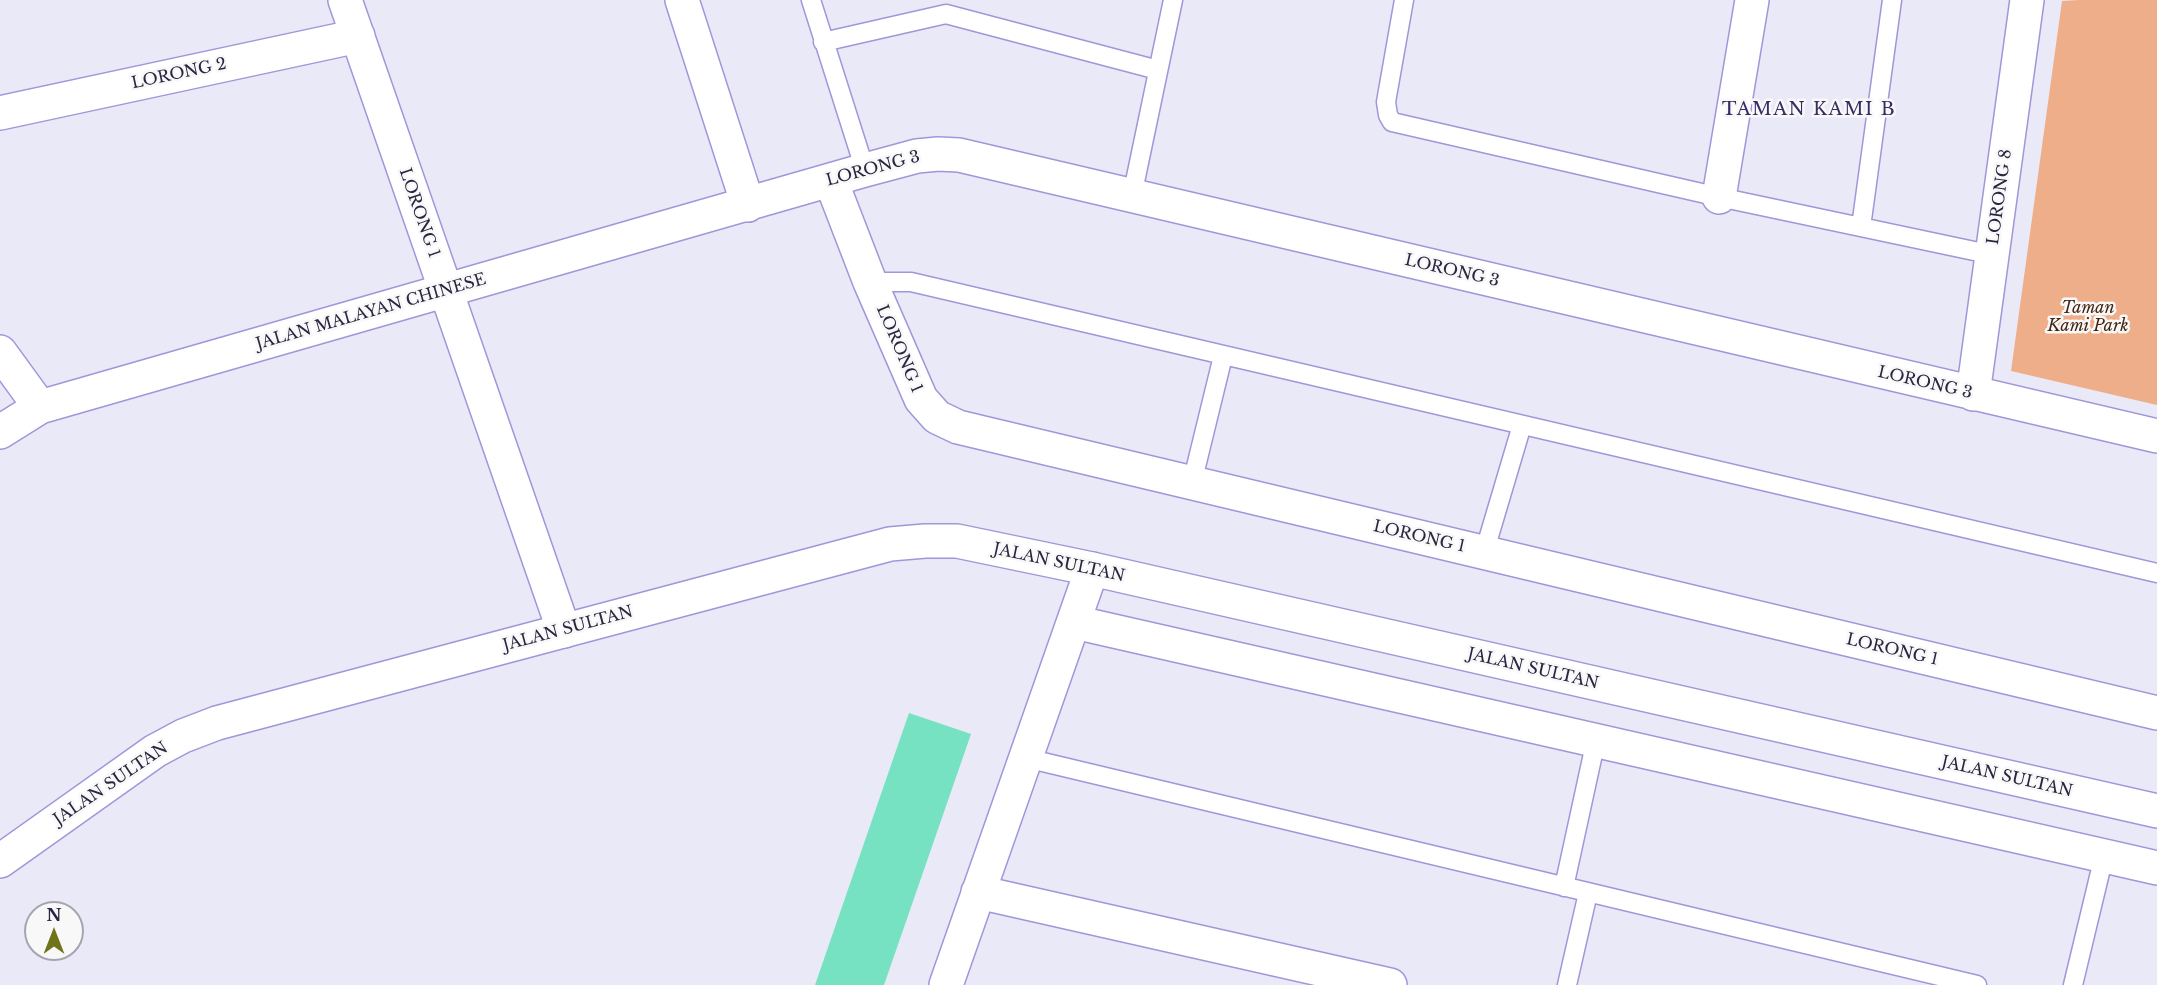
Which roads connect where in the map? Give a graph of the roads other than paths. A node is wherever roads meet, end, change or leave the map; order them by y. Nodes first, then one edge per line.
1 (345, 0) edge
2 (682, 0) edge
3 (811, 0) edge
4 (1173, 0) edge
5 (1404, 0) edge
6 (1752, 0) edge
7 (1892, 0) edge
8 (2027, 0) edge
9 (358, 36) junction
10 (824, 42) junction
11 (1158, 70) junction
12 (0, 113) edge
13 (865, 170) junction
14 (831, 181) junction
15 (1132, 196) junction
16 (1719, 197) junction
17 (748, 205) junction
18 (1861, 227) junction
19 (1993, 255) junction
20 (870, 282) junction
21 (446, 291) junction
22 (0, 352) edge
23 (1223, 356) junction
24 (1973, 394) junction
25 (40, 408) junction
26 (1522, 425) junction
27 (0, 432) edge
28 (2157, 436) edge
29 (1192, 483) junction
30 (1484, 552) junction
31 (1092, 569) junction
32 (2157, 573) edge
33 (1074, 622) junction
34 (564, 631) junction
35 (2157, 713) edge
36 (1596, 740) junction
37 (1026, 758) junction
38 (2157, 811) edge
39 (2104, 856) junction
40 (0, 861) edge
41 (2157, 868) edge
42 (1564, 887) junction
43 (978, 892) junction
44 (1588, 893) junction
45 (945, 985) edge
46 (1390, 985) edge
47 (1567, 985) edge
48 (1977, 985) edge
49 (2073, 985) edge

1 - 9 street, LORONG 1
2 - 17 street
3 - 10 lane
4 - 11 lane
5 - 16 lane
6 - 16 street
7 - 18 lane
8 - 19 street, LORONG 8
9 - 12 street, LORONG 2
9 - 21 street, LORONG 1
10 - 11 lane
10 - 13 lane
11 - 15 lane
13 - 14 street, LORONG 3
13 - 15 street, LORONG 3
14 - 17 street, LORONG 3
14 - 20 street, LORONG 1
15 - 24 street, LORONG 3
16 - 18 lane
17 - 21 street, JALAN MALAYAN CHINESE
18 - 19 lane
19 - 24 street, LORONG 8
20 - 23 lane
20 - 29 street, LORONG 1
21 - 25 street, JALAN MALAYAN CHINESE
21 - 34 street, LORONG 1
22 - 25 street
23 - 26 lane
23 - 29 lane
24 - 28 street, LORONG 3
25 - 27 street, JALAN MALAYAN CHINESE
26 - 30 lane
26 - 32 lane
29 - 30 street, LORONG 1
30 - 35 street, LORONG 1
31 - 33 street
31 - 34 street, JALAN SULTAN
31 - 38 street, JALAN SULTAN
33 - 36 street
33 - 37 street
34 - 40 street, JALAN SULTAN
36 - 39 street
36 - 42 lane
37 - 42 lane
37 - 43 street
39 - 41 street
39 - 49 lane
42 - 44 lane
43 - 45 street
43 - 46 street
44 - 47 lane
44 - 48 lane

